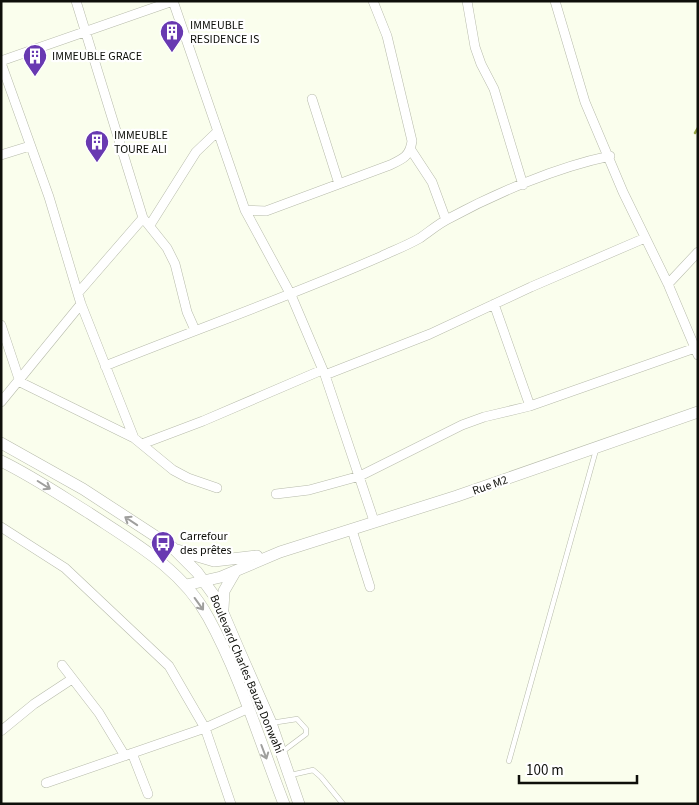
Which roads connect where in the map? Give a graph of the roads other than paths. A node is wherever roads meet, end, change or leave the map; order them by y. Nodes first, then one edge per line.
1 (76, 1) edge
2 (173, 1) edge
3 (373, 1) edge
4 (467, 1) edge
5 (555, 1) edge
6 (87, 32) junction
7 (1, 62) edge
8 (312, 99) dead end
9 (218, 131) junction
10 (30, 146) junction
11 (411, 150) junction
12 (1, 155) edge
13 (610, 156) junction
14 (339, 184) junction
15 (522, 185) junction
16 (245, 210) junction
17 (143, 218) junction
18 (446, 220) junction
19 (150, 225) junction
20 (645, 238) junction
21 (698, 252) edge
22 (668, 284) junction
23 (78, 294) junction
24 (291, 295) junction
25 (81, 304) junction
26 (494, 304) junction
27 (1, 325) edge
28 (195, 330) junction
29 (696, 352) edge
30 (104, 366) junction
31 (323, 372) junction
32 (20, 382) junction
33 (1, 402) edge
34 (530, 406) junction
35 (698, 412) edge
36 (134, 438) junction
37 (1, 443) edge
38 (142, 444) junction
39 (597, 448) junction
40 (1, 461) edge
41 (360, 476) junction
42 (217, 488) dead end
43 (276, 494) dead end
44 (374, 521) junction
45 (1, 527) edge
46 (352, 530) junction
47 (172, 548) junction
48 (280, 552) junction
49 (214, 561) junction
50 (235, 572) junction
51 (200, 576) junction
52 (186, 585) junction
53 (370, 587) dead end
54 (223, 614) junction
55 (62, 665) dead end
56 (72, 679) junction
57 (247, 709) junction
58 (271, 723) junction
59 (205, 728) junction
60 (1, 731) edge
61 (281, 752) junction
62 (128, 754) junction
63 (509, 761) dead end
64 (289, 776) junction
65 (46, 783) dead end
66 (148, 794) dead end
67 (231, 804) edge
68 (284, 804) edge
69 (299, 804) edge
70 (343, 804) edge

1 - 6 street
2 - 6 street
2 - 9 street
3 - 11 street
4 - 15 street
5 - 13 street
6 - 7 street
6 - 17 street
7 - 10 street
8 - 14 street
9 - 16 street
9 - 19 street
10 - 12 street
10 - 23 street
11 - 14 street
11 - 18 street
13 - 15 street
13 - 20 street
14 - 16 street
15 - 18 street
16 - 24 street
17 - 19 street
17 - 23 street
18 - 24 street
19 - 28 street
20 - 22 street
20 - 26 street
21 - 22 street
22 - 29 street
23 - 25 street
24 - 28 street
24 - 31 street
25 - 30 street
25 - 32 street
26 - 31 street
26 - 34 street
27 - 32 street
28 - 30 street
29 - 34 street
30 - 36 street
31 - 38 street
31 - 41 street
32 - 33 street
32 - 36 street
34 - 41 street
35 - 39 main road, Rue M2
36 - 38 street
47 -> 37 main road, Boulevard Charles Bauza Donwahi
38 - 42 street
39 - 44 main road, Rue M2
39 - 63 lane
40 -> 52 main road, Boulevard Charles Bauza Donwahi
41 - 43 street
41 - 44 street
44 - 46 main road, Rue M2
45 - 59 street
46 - 48 main road, Rue M2
46 - 53 street
47 - 49 main road
47 - 51 main road, Boulevard Charles Bauza Donwahi
48 - 49 main road, Rue M2
48 - 50 main road, Rue M2
49 - 51 main road, Rue M2
50 - 51 main road, Rue M2
50 - 54 main road
51 - 52 main road, Rue M2
51 - 54 main road, Boulevard Charles Bauza Donwahi
52 -> 57 main road, Boulevard Charles Bauza Donwahi
54 - 58 main road, Boulevard Charles Bauza Donwahi
55 - 56 street
56 - 60 street
56 - 62 street
57 - 59 street
57 -> 68 main road, Boulevard Charles Bauza Donwahi
58 - 61 main road, Boulevard Charles Bauza Donwahi
58 - 61 lane
59 - 62 street
59 - 67 street
61 - 64 main road, Boulevard Charles Bauza Donwahi
62 - 65 street
62 - 66 street
64 - 69 main road, Boulevard Charles Bauza Donwahi
64 - 70 lane

